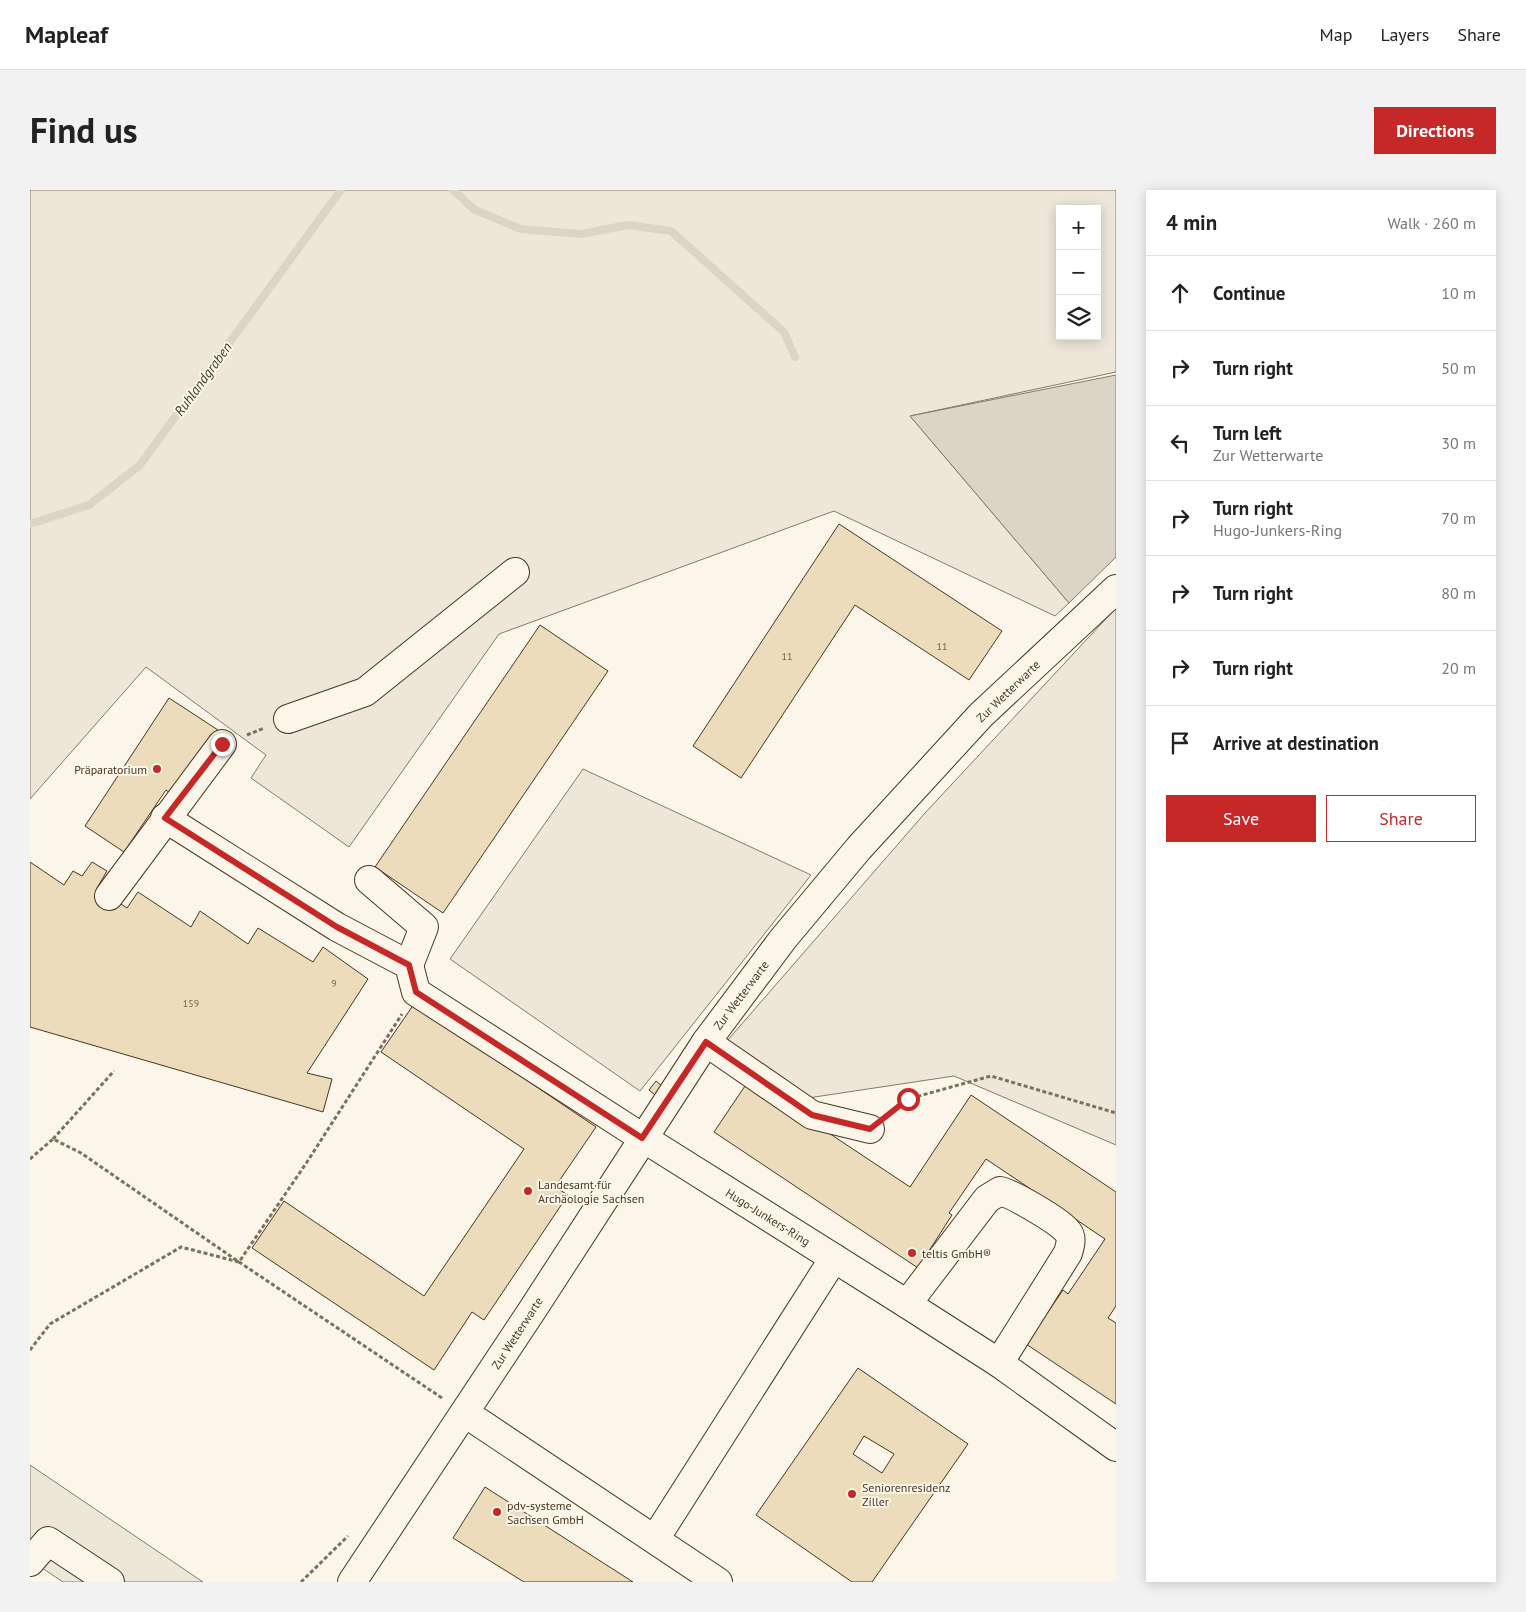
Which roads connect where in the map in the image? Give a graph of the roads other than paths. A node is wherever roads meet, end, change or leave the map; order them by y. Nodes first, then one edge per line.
1 (515, 572) dead end
2 (1116, 589) edge
3 (288, 719) road end
4 (222, 744) road end
5 (165, 818) junction
6 (369, 880) dead end
7 (109, 896) dead end
8 (409, 965) junction
9 (706, 1042) junction
10 (870, 1129) road end
11 (642, 1138) junction
12 (834, 1258) junction
13 (907, 1304) junction
14 (998, 1363) junction
15 (465, 1413) junction
16 (1116, 1447) edge
17 (39, 1534) edge
18 (655, 1539) junction
19 (30, 1562) edge
20 (704, 1578) edge
21 (110, 1582) edge
22 (352, 1582) edge

1 - 3 street
2 - 9 street, Zur Wetterwarte
4 - 5 street
5 - 7 street
5 - 8 street
6 - 8 street
8 - 11 street, Hugo-Junkers-Ring
9 - 10 street
9 - 11 street, Zur Wetterwarte
11 - 12 street, Hugo-Junkers-Ring
11 - 15 street, Zur Wetterwarte
12 - 13 street, Hugo-Junkers-Ring
12 - 18 street
13 - 14 street, Hugo-Junkers-Ring
13 - 14 street
14 - 16 street, Hugo-Junkers-Ring
15 - 18 street
15 - 22 street, Zur Wetterwarte
17 - 19 street
17 - 21 street
18 - 20 street

